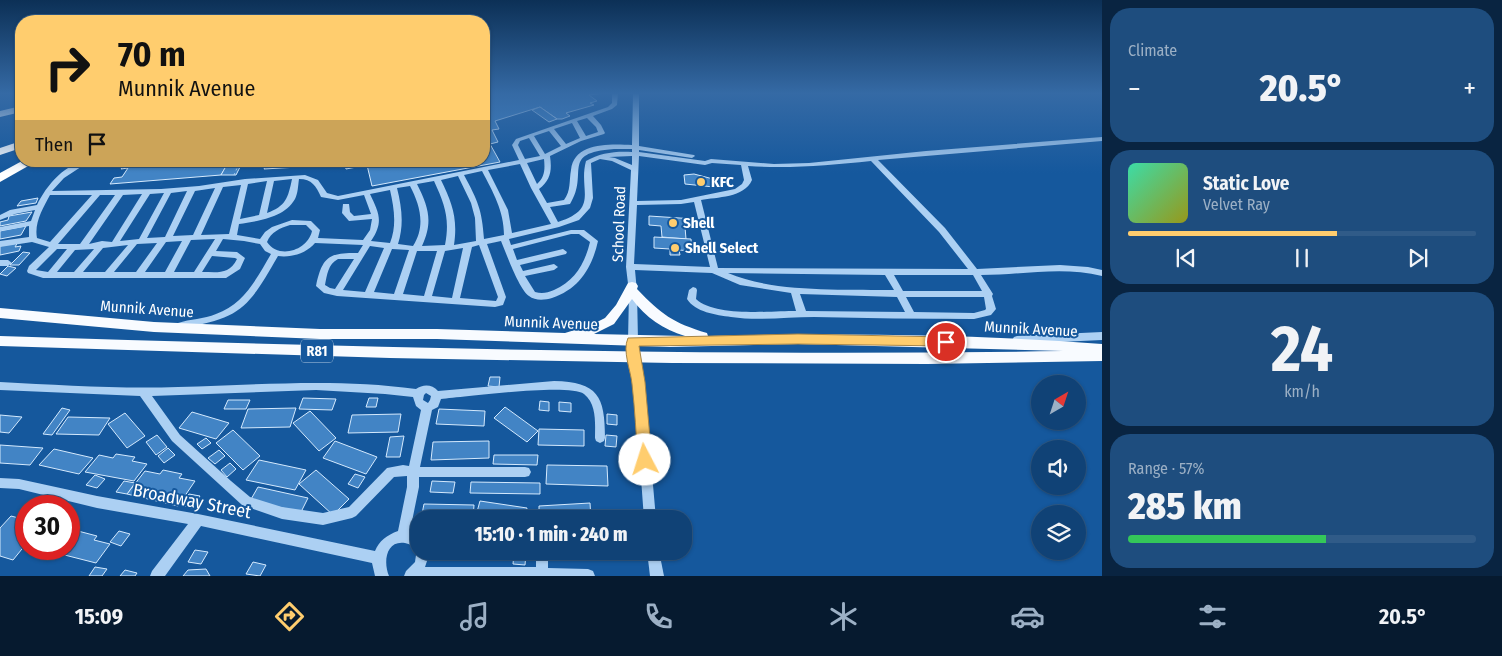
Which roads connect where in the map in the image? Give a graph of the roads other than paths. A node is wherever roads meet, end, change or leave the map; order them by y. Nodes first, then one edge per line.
1 (577, 120) edge
2 (593, 120) edge
3 (635, 120) edge
4 (574, 121) junction
5 (550, 128) junction
6 (530, 135) junction
7 (584, 139) junction
8 (1102, 139) edge
9 (15, 146) edge
10 (565, 147) junction
11 (634, 150) junction
12 (0, 152) edge
13 (545, 156) junction
14 (592, 158) junction
15 (872, 158) junction
16 (524, 161) junction
17 (744, 164) junction
18 (20, 167) edge
19 (77, 167) edge
20 (484, 170) junction
21 (635, 170) junction
22 (460, 174) junction
23 (296, 177) junction
24 (0, 178) edge
25 (271, 178) junction
26 (437, 179) junction
27 (246, 181) junction
28 (413, 184) junction
29 (220, 185) junction
30 (393, 187) junction
31 (535, 188) junction
32 (192, 189) junction
33 (169, 190) junction
34 (98, 192) junction
35 (121, 192) junction
36 (147, 192) junction
37 (366, 192) junction
38 (46, 193) junction
39 (697, 200) junction
40 (633, 203) junction
41 (40, 206) junction
42 (346, 206) dead end
43 (546, 206) junction
44 (376, 216) junction
45 (262, 217) junction
46 (0, 218) edge
47 (235, 222) junction
48 (34, 224) junction
49 (556, 225) junction
50 (0, 228) edge
51 (221, 236) junction
52 (233, 237) junction
53 (192, 238) junction
54 (506, 238) junction
55 (33, 239) junction
56 (165, 239) junction
57 (314, 240) junction
58 (138, 241) junction
59 (264, 242) junction
60 (116, 243) junction
61 (366, 243) junction
62 (481, 243) junction
63 (0, 244) edge
64 (102, 244) junction
65 (468, 244) junction
66 (53, 246) junction
67 (74, 246) junction
68 (84, 246) junction
69 (391, 247) junction
70 (416, 248) junction
71 (446, 248) junction
72 (508, 248) junction
73 (563, 252) dead end
74 (211, 253) junction
75 (276, 253) junction
76 (360, 256) junction
77 (516, 262) junction
78 (554, 267) dead end
79 (630, 267) junction
80 (715, 271) junction
81 (888, 272) junction
82 (974, 272) junction
83 (1102, 273) edge
84 (521, 274) junction
85 (50, 275) junction
86 (76, 275) junction
87 (107, 275) junction
88 (138, 275) junction
89 (168, 275) junction
90 (196, 275) junction
91 (633, 289) junction
92 (692, 290) dead end
93 (795, 292) junction
94 (337, 293) junction
95 (901, 294) junction
96 (989, 294) junction
97 (368, 296) junction
98 (397, 298) junction
99 (427, 300) junction
100 (455, 302) junction
101 (0, 312) edge
102 (802, 314) junction
103 (912, 316) junction
104 (163, 327) junction
105 (1102, 336) edge
106 (551, 339) junction
107 (715, 340) junction
108 (0, 341) edge
109 (633, 341) junction
110 (977, 342) junction
111 (1102, 349) edge
112 (633, 356) junction
113 (1102, 356) edge
114 (0, 386) edge
115 (143, 392) junction
116 (419, 394) junction
117 (437, 395) junction
118 (427, 407) junction
119 (600, 438) dead end
120 (413, 472) junction
121 (525, 472) dead end
122 (0, 483) edge
123 (649, 510) edge
124 (198, 520) junction
125 (403, 536) junction
126 (410, 537) edge
127 (378, 558) junction
128 (422, 560) edge
129 (542, 560) edge
130 (654, 560) edge
131 (542, 574) junction
132 (413, 575) edge
133 (157, 576) edge
134 (382, 576) edge
135 (588, 576) edge
136 (657, 576) edge

1 - 4 street
2 - 7 street
3 - 11 street, School Road
4 - 5 street
4 - 7 street
5 - 6 street
5 - 10 street
6 - 13 street
6 - 16 street
7 - 10 street
8 - 15 street
9 - 12 highway
10 - 13 street
11 - 14 street
11 - 17 street
11 - 21 street, School Road
11 - 43 street
13 - 16 street
13 - 31 street
14 - 21 street
14 - 49 street
15 - 17 street
15 - 82 street
16 - 20 street
16 - 31 street
17 - 39 street
18 - 24 highway
19 - 38 street
20 - 22 street
20 - 54 street
21 - 40 street, School Road
22 - 26 street
22 - 62 street
23 - 25 street
23 - 37 street
23 - 45 street
25 - 27 street
25 - 45 street
26 - 28 street
26 - 71 street
27 - 29 street
27 - 47 street
28 - 30 street
28 - 70 street
29 - 32 street
29 - 53 street
30 - 37 street
30 - 69 street
31 - 43 street
32 - 33 street
32 - 56 street
33 - 36 street
33 - 58 street
34 - 35 street
34 - 38 street
34 - 66 street
35 - 36 street
35 - 68 street
36 - 60 street
37 - 44 street
38 - 41 street
39 - 40 street
39 - 80 street
40 - 79 street, School Road
41 - 46 street
41 - 48 street
42 - 44 street
43 - 49 street
44 - 61 street
45 - 47 street
47 - 52 street
48 - 50 street
48 - 55 street
49 - 54 street
51 - 52 street
51 - 53 street
51 - 74 street
52 - 59 street
53 - 56 street
53 - 89 street
54 - 62 street
54 - 72 street
55 - 63 street
55 - 66 street
56 - 58 street
56 - 88 street
57 - 59 street
57 - 61 street
57 - 75 street
58 - 60 street
58 - 87 street
59 - 75 street
60 - 64 street
61 - 69 street
61 - 76 street
62 - 65 street
62 - 100 street
64 - 68 street
64 - 86 street
65 - 71 street
65 - 100 street
66 - 67 street
66 - 85 street
67 - 68 street
67 - 85 street
69 - 70 street
69 - 97 street
70 - 71 street
70 - 98 street
71 - 99 street
72 - 77 street
72 - 84 street
73 - 77 street
74 - 90 street
74 - 90 street
75 - 104 street
76 - 94 street
76 - 94 street
77 - 84 street
78 - 84 street
79 - 80 street
79 - 91 street, School Road
80 - 81 street
80 - 93 street
81 - 82 street
81 - 95 street
82 - 83 street
82 - 96 street
85 - 86 street
86 - 87 street
87 - 88 street
88 - 89 street
89 - 90 street
91 - 106 main road
91 - 107 main road
91 - 109 street, School Road
92 - 102 street
93 - 95 street
93 - 102 street
94 - 97 street
95 - 96 street
95 - 103 street
96 - 103 street
97 - 98 street
98 - 99 street
99 - 100 street
101 - 104 main road, Munnik Avenue / R81
102 - 103 street
104 - 106 main road, Munnik Avenue / R81
105 - 110 street
106 - 109 main road, Munnik Avenue / R81
107 - 109 main road, Munnik Avenue / R81
107 - 110 main road, Munnik Avenue / R81
108 - 112 main road, Munnik Avenue / R81
109 - 112 street, School Road
110 - 111 main road, Munnik Avenue / R81
112 - 113 main road, Munnik Avenue / R81
112 - 123 street
114 - 115 street
115 - 116 street
115 - 120 street
116 - 117 street
116 - 118 street
117 - 118 street
117 - 119 street
118 - 120 street
120 - 121 street
120 - 125 street
122 - 124 street, Broadway Street
124 - 127 street, Broadway Street
124 - 133 street
125 - 126 street
125 - 127 street
127 - 134 street
128 - 132 street
129 - 131 street
130 - 136 street
131 - 132 street
131 - 135 street

